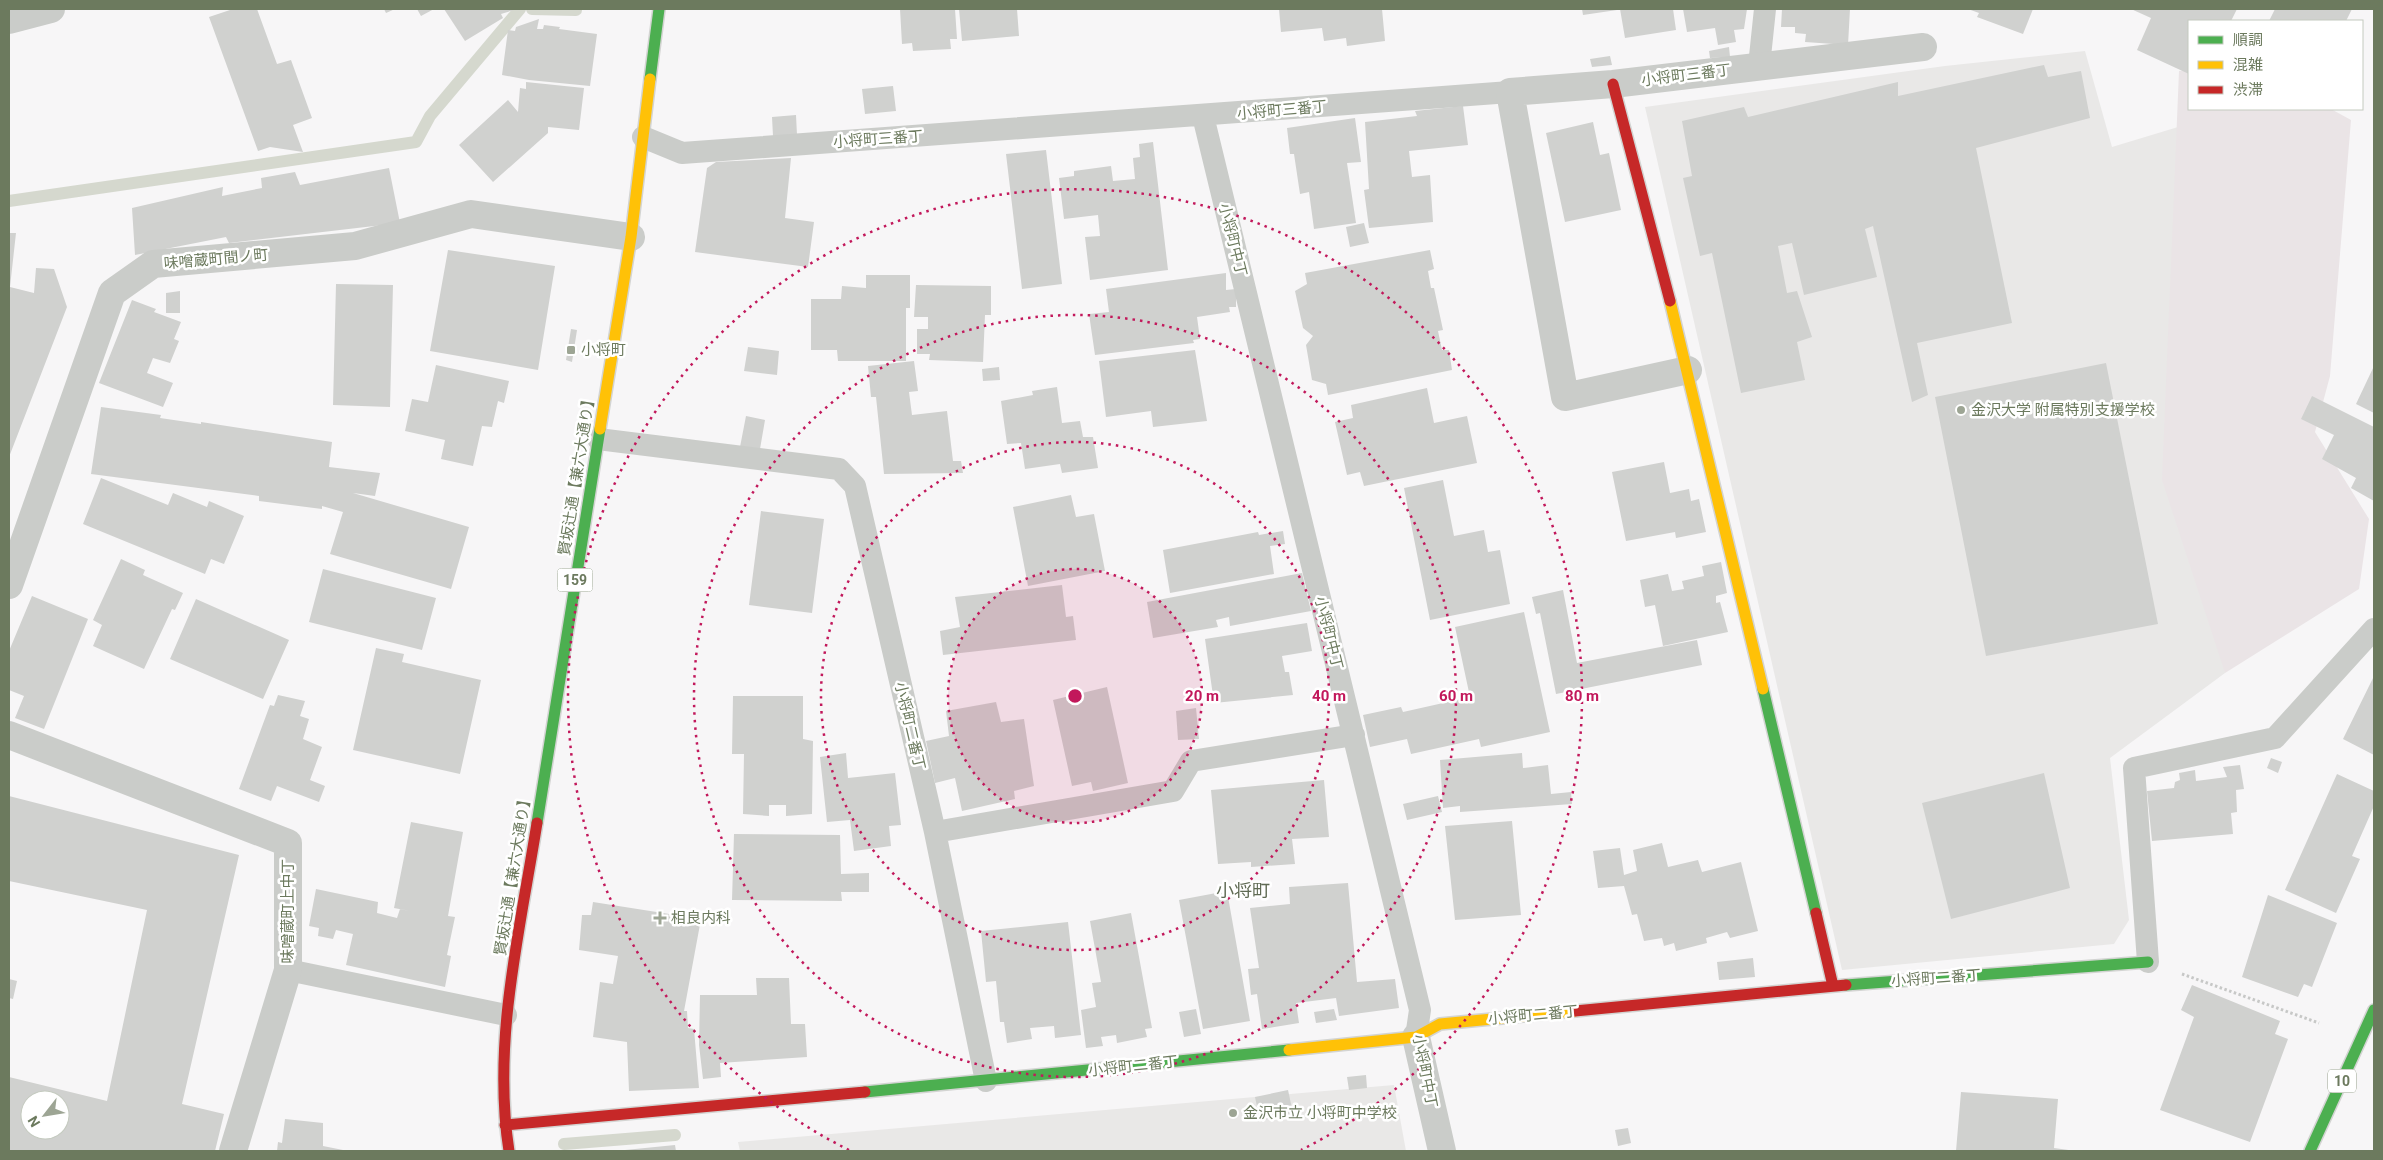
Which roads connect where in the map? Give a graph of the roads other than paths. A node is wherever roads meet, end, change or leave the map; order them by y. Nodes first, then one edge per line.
1 (51, 9) edge
2 (660, 9) edge
3 (1765, 9) edge
4 (9, 20) edge
5 (1923, 47) dead end
6 (1759, 66) junction
7 (1613, 84) junction
8 (1510, 92) junction
9 (1203, 116) junction
10 (643, 137) junction
11 (631, 237) junction
12 (1688, 370) junction
13 (598, 439) junction
14 (9, 585) edge
15 (2374, 629) edge
16 (1354, 735) junction
17 (9, 736) edge
18 (935, 832) junction
19 (2148, 962) joint
20 (288, 970) junction
21 (1834, 986) junction
22 (2374, 1010) edge
23 (506, 1015) junction
24 (1416, 1037) junction
25 (986, 1081) junction
26 (506, 1125) junction
27 (234, 1151) edge
28 (508, 1151) edge
29 (1442, 1151) edge
30 (2310, 1151) edge

1 - 4 street
2 - 10 main road, 賢坂辻通【兼六大通り】 / 159
3 - 6 lane
5 - 6 street, 小将町三番丁
6 - 7 street, 小将町三番丁
7 - 8 street, 小将町三番丁
7 - 12 main road
8 - 9 lane, 小将町三番丁
8 - 12 street
9 - 10 lane, 小将町三番丁
9 - 16 lane, 小将町中丁
10 - 11 main road, 賢坂辻通【兼六大通り】 / 159
11 - 13 main road, 賢坂辻通【兼六大通り】 / 159
11 - 14 street, 味噌蔵町間ノ町
12 - 21 main road
13 - 18 lane, 小将町二番丁
13 - 23 main road, 賢坂辻通【兼六大通り】 / 159
15 - 19 lane
16 - 18 lane
16 - 24 lane, 小将町中丁
17 - 20 street, 味噌蔵町上中丁
18 - 25 lane, 小将町二番丁
19 - 21 main road, 小将町二番丁
20 - 23 lane
20 - 27 street, 味噌蔵町上中丁
21 - 24 main road, 小将町二番丁
22 - 30 main road, 10
23 - 26 main road, 賢坂辻通【兼六大通り】 / 159
24 - 25 main road, 小将町二番丁
24 - 29 street, 小将町中丁
25 - 26 main road
26 - 28 main road, 賢坂辻通【兼六大通り】 / 159

